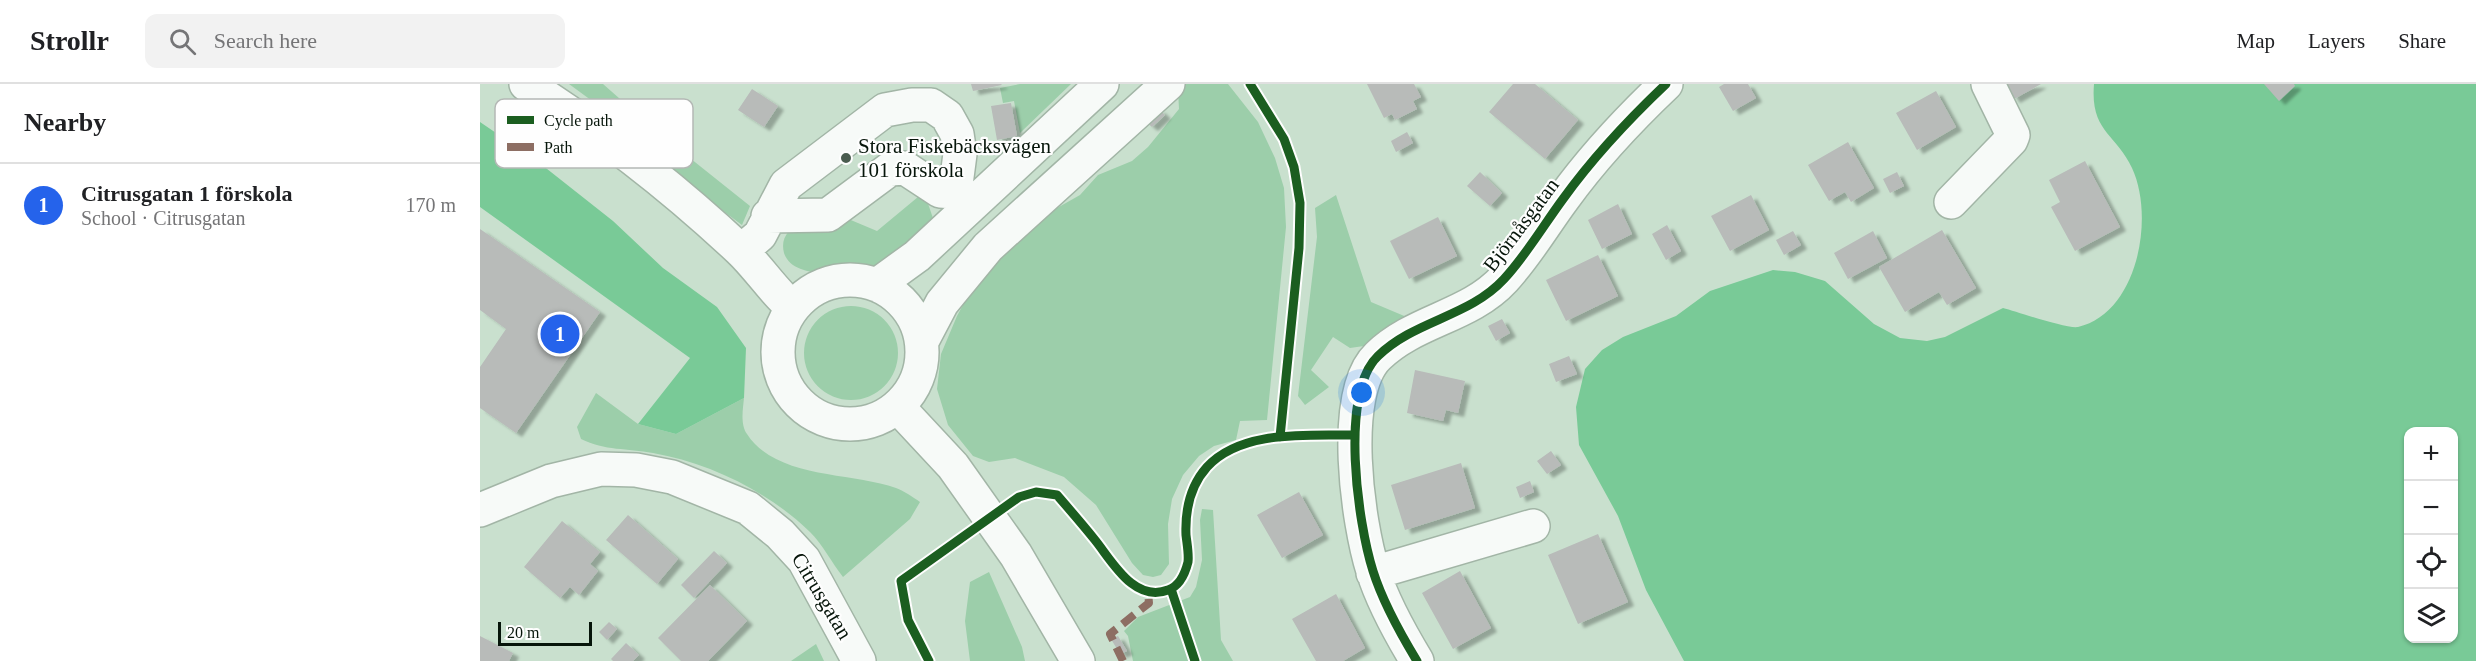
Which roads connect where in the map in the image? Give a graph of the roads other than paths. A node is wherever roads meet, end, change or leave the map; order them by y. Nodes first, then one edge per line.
1 (526, 84) edge
2 (1102, 84) edge
3 (1168, 84) edge
4 (1666, 84) edge
5 (1988, 84) edge
6 (548, 99) edge
7 (641, 168) edge
8 (962, 200) junction
9 (1952, 202) dead end
10 (768, 216) junction
11 (741, 251) junction
12 (878, 285) junction
13 (793, 308) junction
14 (922, 341) junction
15 (898, 407) junction
16 (480, 510) edge
17 (1533, 526) dead end
18 (1373, 573) junction
19 (860, 661) edge
20 (1078, 661) edge
21 (1417, 661) edge

1 - 6 street
2 - 8 street
3 - 14 street
4 - 18 street, Björnåsgatan
5 - 9 street
7 - 11 street
8 - 10 street
8 - 10 street
8 - 12 street
10 - 11 street
11 - 13 street
12 - 13 street
12 - 14 street
13 - 15 street
14 - 15 street
15 - 20 street
16 - 19 street, Citrusgatan
17 - 18 street
18 - 21 street, Björnåsgatan

